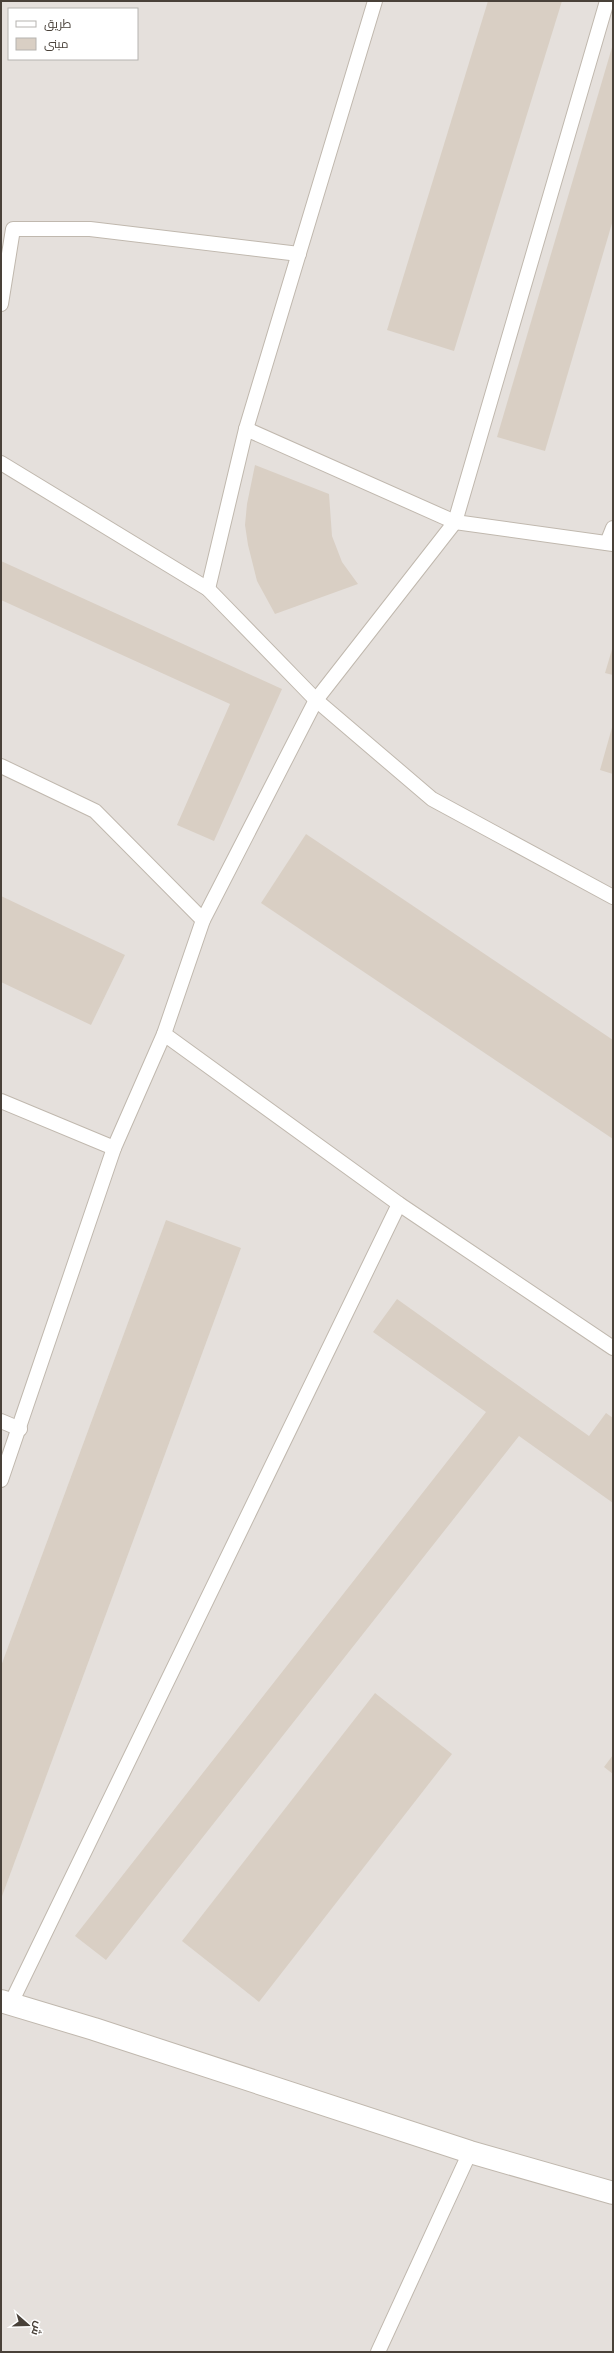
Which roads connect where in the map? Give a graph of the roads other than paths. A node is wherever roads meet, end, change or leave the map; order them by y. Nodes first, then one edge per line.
1 (375, 1) edge
2 (607, 1) edge
3 (299, 254) junction
4 (1, 304) edge
5 (246, 429) junction
6 (1, 463) edge
7 (455, 522) junction
8 (613, 528) edge
9 (610, 543) edge
10 (208, 589) junction
11 (316, 700) junction
12 (1, 766) edge
13 (613, 897) edge
14 (203, 920) junction
15 (164, 1034) junction
16 (1, 1101) edge
17 (114, 1148) junction
18 (399, 1204) junction
19 (613, 1348) edge
20 (1, 1421) edge
21 (20, 1429) junction
22 (1, 1480) edge
23 (6, 2002) edge
24 (470, 2152) junction
25 (613, 2193) edge
26 (378, 2352) edge

1 - 3 lane
2 - 7 lane
3 - 4 lane
3 - 5 lane
5 - 7 lane
5 - 10 lane
6 - 10 lane
7 - 9 lane
7 - 11 lane
8 - 9 lane
10 - 11 lane
11 - 13 lane
11 - 14 lane
12 - 14 lane
14 - 15 lane
15 - 17 lane
15 - 18 lane
16 - 17 lane
17 - 21 lane
18 - 19 lane
18 - 23 lane
20 - 21 lane
21 - 22 lane
23 - 24 street
24 - 25 street
24 - 26 lane

